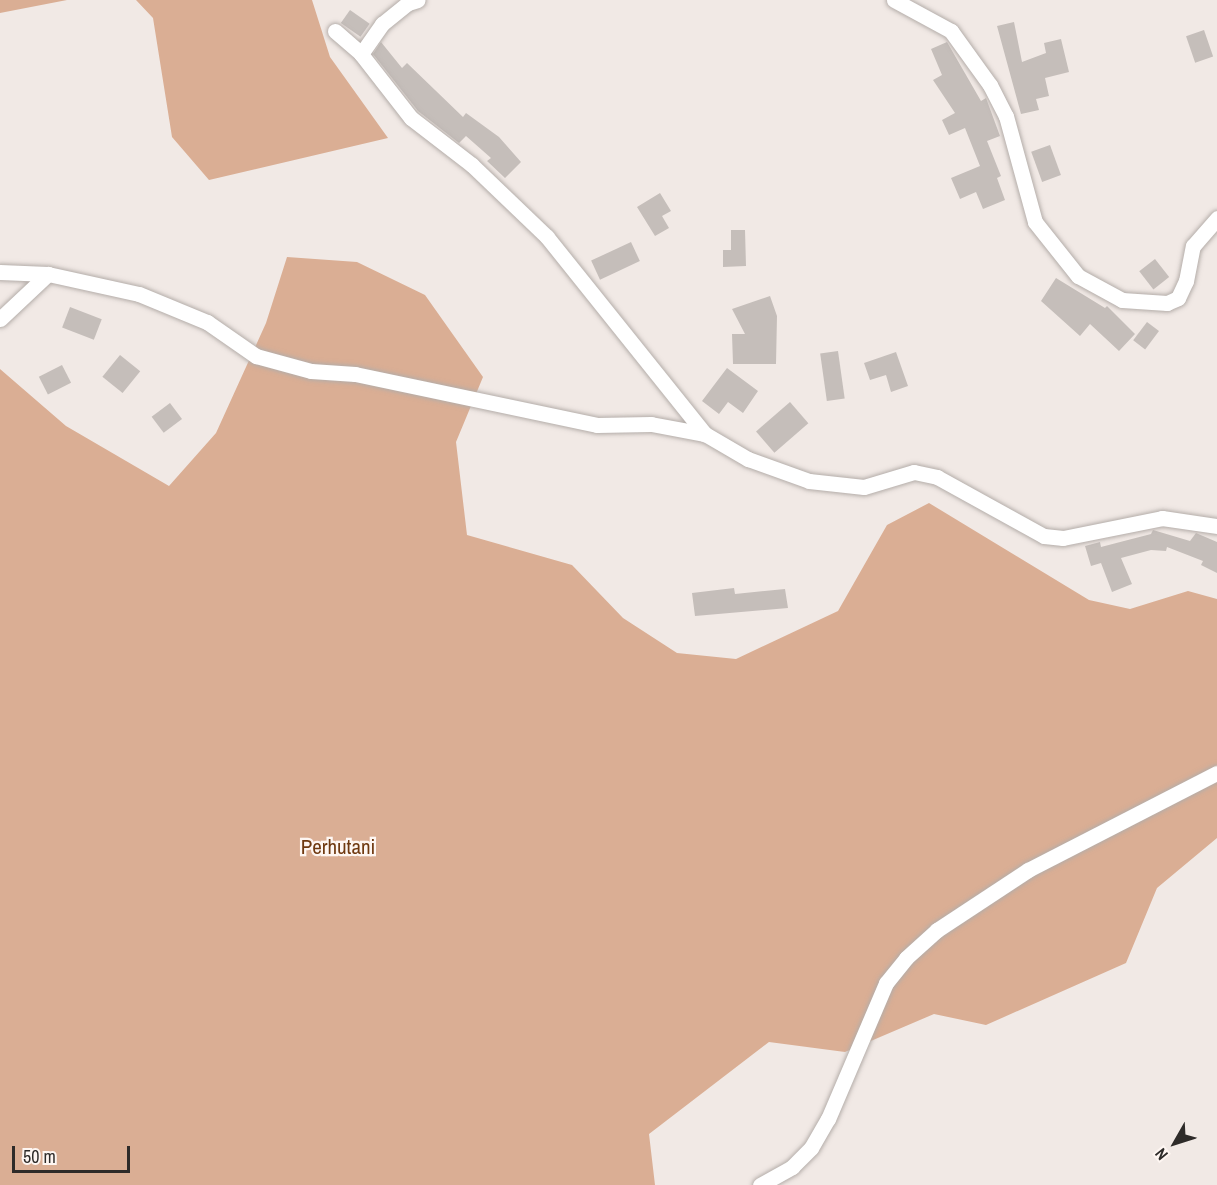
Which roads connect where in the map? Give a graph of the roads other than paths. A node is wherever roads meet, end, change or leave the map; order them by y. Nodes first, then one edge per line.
1 (418, 0) edge
2 (894, 0) edge
3 (334, 31) dead end
4 (361, 54) junction
5 (1217, 218) edge
6 (0, 273) edge
7 (48, 274) junction
8 (0, 319) edge
9 (705, 434) junction
10 (1217, 526) edge
11 (1217, 773) edge
12 (760, 1185) edge

1 - 4 street
2 - 5 street
3 - 4 street
4 - 9 street
6 - 7 street
7 - 8 street
7 - 9 street
9 - 10 street
11 - 12 street

